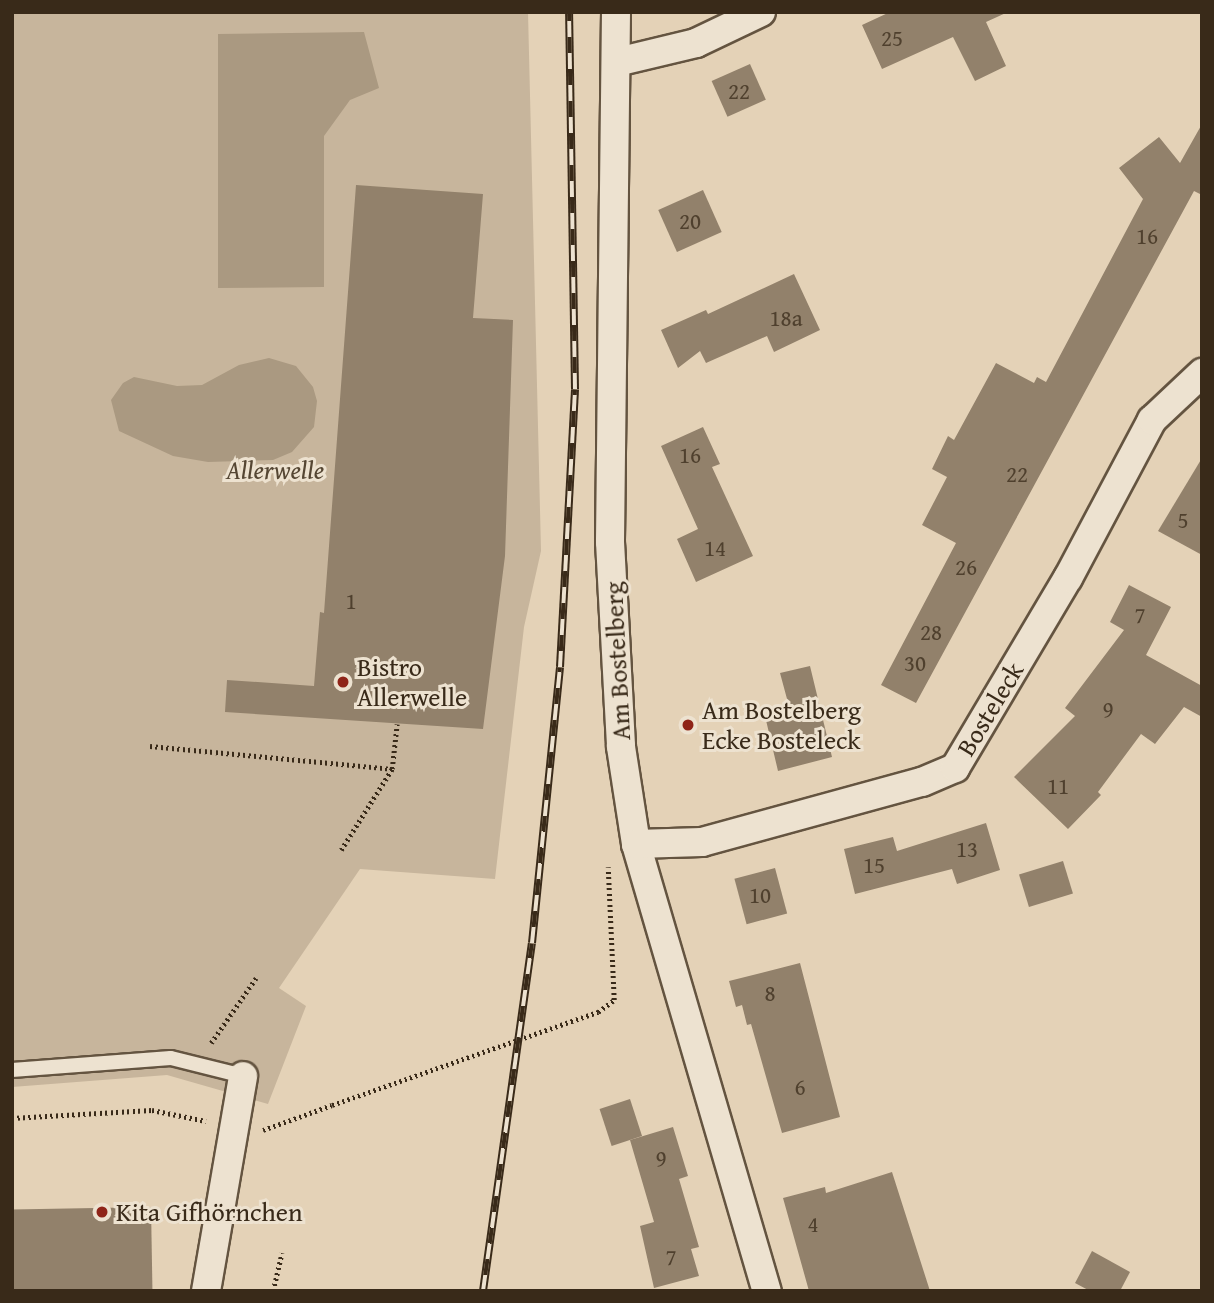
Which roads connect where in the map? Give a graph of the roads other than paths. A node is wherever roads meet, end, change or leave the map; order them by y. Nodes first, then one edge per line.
1 (616, 12) edge
2 (761, 12) edge
3 (617, 62) junction
4 (1202, 373) edge
5 (636, 844) junction
6 (12, 1070) edge
7 (243, 1076) joint
8 (206, 1291) edge
9 (767, 1291) edge

1 - 3 street, Am Bostelberg
2 - 3 street
3 - 5 street, Am Bostelberg
4 - 5 street, Bosteleck
5 - 9 street, Am Bostelberg
6 - 7 lane
7 - 8 street

